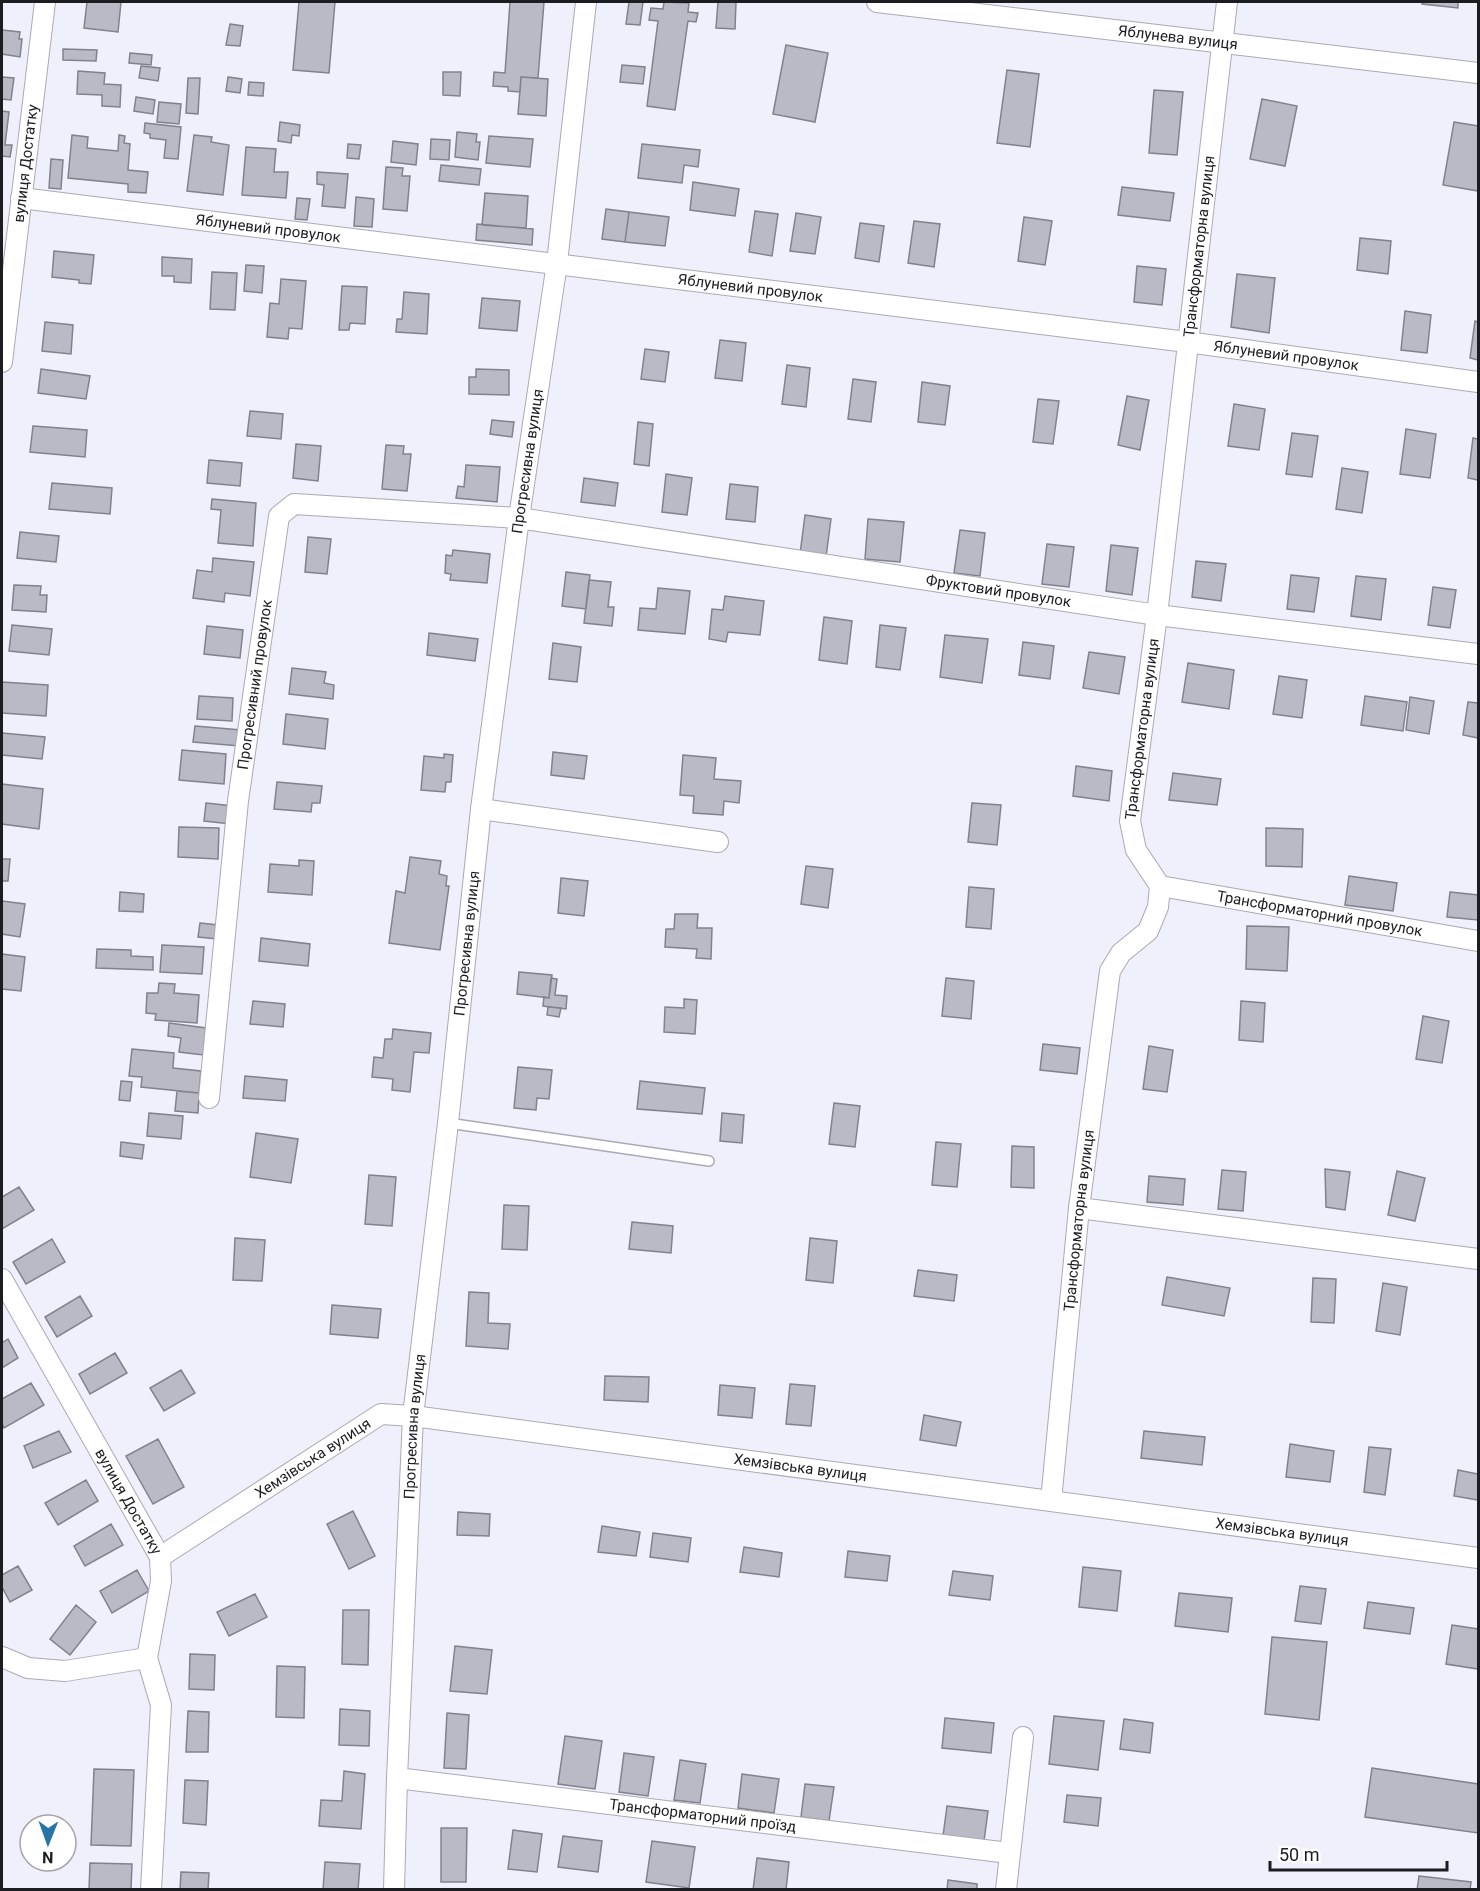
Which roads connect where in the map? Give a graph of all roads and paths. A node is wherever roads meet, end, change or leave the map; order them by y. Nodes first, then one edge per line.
1 (45, 2) edge
2 (586, 2) edge
3 (877, 2) edge
4 (1227, 2) edge
5 (1222, 42) junction
6 (1479, 73) edge
7 (21, 198) junction
8 (557, 263) junction
9 (1187, 342) junction
10 (2, 363) edge
11 (1479, 382) edge
12 (519, 518) junction
13 (1157, 615) junction
14 (1479, 654) edge
15 (481, 809) junction
16 (718, 842) dead end
17 (1160, 886) junction
18 (1479, 941) edge
19 (209, 1098) dead end
20 (447, 1123) junction
21 (709, 1161) dead end
22 (1079, 1208) junction
23 (1479, 1259) edge
24 (2, 1279) edge
25 (413, 1416) junction
26 (1051, 1501) junction
27 (160, 1557) junction
28 (1479, 1558) edge
29 (2, 1657) edge
30 (147, 1658) junction
31 (1023, 1737) dead end
32 (397, 1778) junction
33 (1009, 1853) junction
34 (151, 1890) edge
35 (394, 1890) edge
36 (1006, 1890) edge

1 - 7 street, вулиця Достатку
2 - 8 street, Прогресивна вулиця
3 - 5 street, Яблунева вулиця
4 - 5 street, Трансформаторна вулиця
5 - 6 street, Яблунева вулиця
5 - 9 street, Трансформаторна вулиця
7 - 8 street, Яблуневий провулок
7 - 10 street, вулиця Достатку
8 - 9 street, Яблуневий провулок
8 - 12 street, Прогресивна вулиця
9 - 11 street, Яблуневий провулок
9 - 13 street, Трансформаторна вулиця
12 - 13 street, Фруктовий провулок
12 - 15 street, Прогресивна вулиця
12 - 19 street, Прогресивний провулок
13 - 14 street, Фруктовий провулок
13 - 17 street, Трансформаторна вулиця
15 - 16 street
15 - 20 street, Прогресивна вулиця
17 - 18 street, Трансформаторний провулок
17 - 22 street, Трансформаторна вулиця
20 - 21 lane
20 - 25 street, Прогресивна вулиця
22 - 23 street
22 - 26 street, Трансформаторна вулиця
24 - 27 street, вулиця Достатку
25 - 26 street, Хемзівська вулиця
25 - 27 street, Хемзівська вулиця
25 - 32 street, Прогресивна вулиця
26 - 28 street, Хемзівська вулиця
27 - 30 street, вулиця Достатку
29 - 30 street
30 - 34 street, вулиця Достатку
31 - 33 street
32 - 33 street, Трансформаторний проїзд
32 - 35 street, Прогресивна вулиця
33 - 36 street

